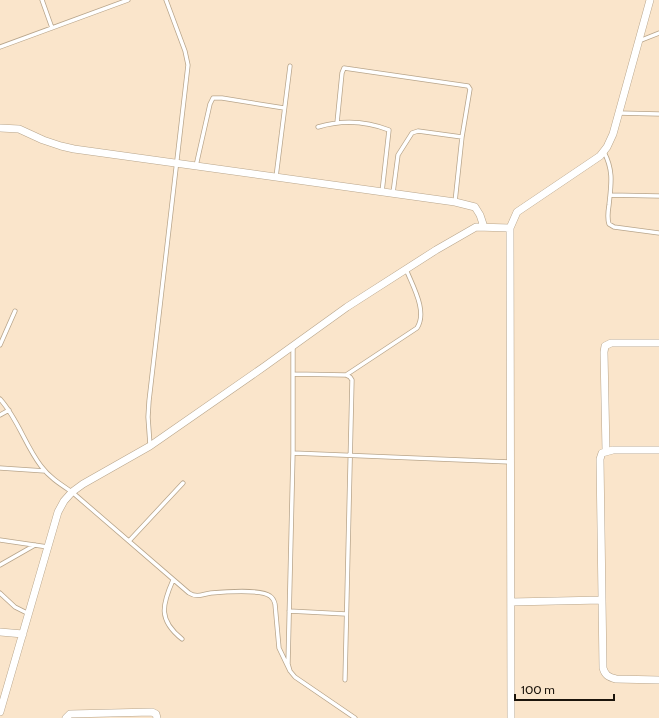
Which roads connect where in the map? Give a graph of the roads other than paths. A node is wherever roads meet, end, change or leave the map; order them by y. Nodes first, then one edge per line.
1 (42, 0) edge
2 (128, 0) edge
3 (166, 0) edge
4 (650, 0) edge
5 (52, 28) junction
6 (659, 33) edge
7 (638, 42) junction
8 (0, 47) edge
9 (290, 66) dead end
10 (284, 108) junction
11 (618, 113) junction
12 (659, 114) edge
13 (337, 123) junction
14 (318, 127) dead end
15 (0, 128) edge
16 (462, 137) junction
17 (604, 152) junction
18 (176, 163) junction
19 (196, 166) junction
20 (276, 177) junction
21 (382, 193) junction
22 (393, 194) junction
23 (610, 195) junction
24 (659, 196) edge
25 (455, 202) junction
26 (484, 227) junction
27 (510, 228) junction
28 (659, 233) edge
29 (406, 269) junction
30 (15, 311) dead end
31 (659, 343) edge
32 (0, 345) edge
33 (293, 346) junction
34 (294, 374) junction
35 (346, 375) junction
36 (0, 399) edge
37 (9, 410) junction
38 (0, 415) edge
39 (150, 446) junction
40 (659, 450) edge
41 (606, 451) junction
42 (293, 453) junction
43 (351, 455) junction
44 (511, 462) junction
45 (0, 468) edge
46 (45, 471) junction
47 (183, 483) dead end
48 (72, 492) junction
49 (0, 540) edge
50 (129, 541) junction
51 (35, 545) junction
52 (48, 547) junction
53 (0, 565) edge
54 (173, 580) junction
55 (0, 593) edge
56 (602, 600) junction
57 (511, 602) junction
58 (289, 611) junction
59 (29, 614) junction
60 (346, 614) junction
61 (0, 632) edge
62 (23, 634) junction
63 (182, 639) dead end
64 (290, 671) junction
65 (345, 680) dead end
66 (659, 680) edge
67 (0, 712) edge
68 (66, 718) edge
69 (156, 718) edge
70 (355, 718) edge
71 (511, 718) edge

1 - 5 lane
2 - 5 lane
3 - 18 lane
4 - 7 street
5 - 8 lane
6 - 7 lane
7 - 11 street
9 - 10 lane
10 - 19 lane
10 - 20 lane
11 - 12 lane
11 - 17 street
13 - 14 lane
13 - 16 lane
13 - 21 lane
15 - 18 street
16 - 22 lane
16 - 25 lane
17 - 23 lane
17 - 27 street
18 - 19 street
18 - 39 lane
19 - 20 street
20 - 21 street
21 - 22 street
22 - 25 street
23 - 24 lane
23 - 28 lane
25 - 26 street
26 - 27 street
26 - 29 street
27 - 44 street
29 - 33 street
29 - 35 lane
30 - 32 lane
31 - 41 street
33 - 34 lane
33 - 39 street
34 - 35 lane
34 - 42 lane
35 - 43 lane
36 - 37 lane
37 - 38 lane
37 - 46 lane
39 - 48 street
40 - 41 street
41 - 56 street
42 - 43 lane
42 - 58 lane
43 - 44 lane
43 - 60 lane
44 - 57 street
45 - 46 lane
46 - 48 lane
47 - 50 lane
48 - 50 lane
48 - 52 street
49 - 51 lane
50 - 54 lane
51 - 52 lane
51 - 53 lane
52 - 59 street
54 - 63 lane
54 - 64 lane
55 - 59 lane
56 - 57 street
56 - 66 street
57 - 71 street
58 - 60 lane
58 - 64 lane
59 - 62 street
60 - 65 lane
61 - 62 street
62 - 67 street
64 - 70 lane
68 - 69 street

